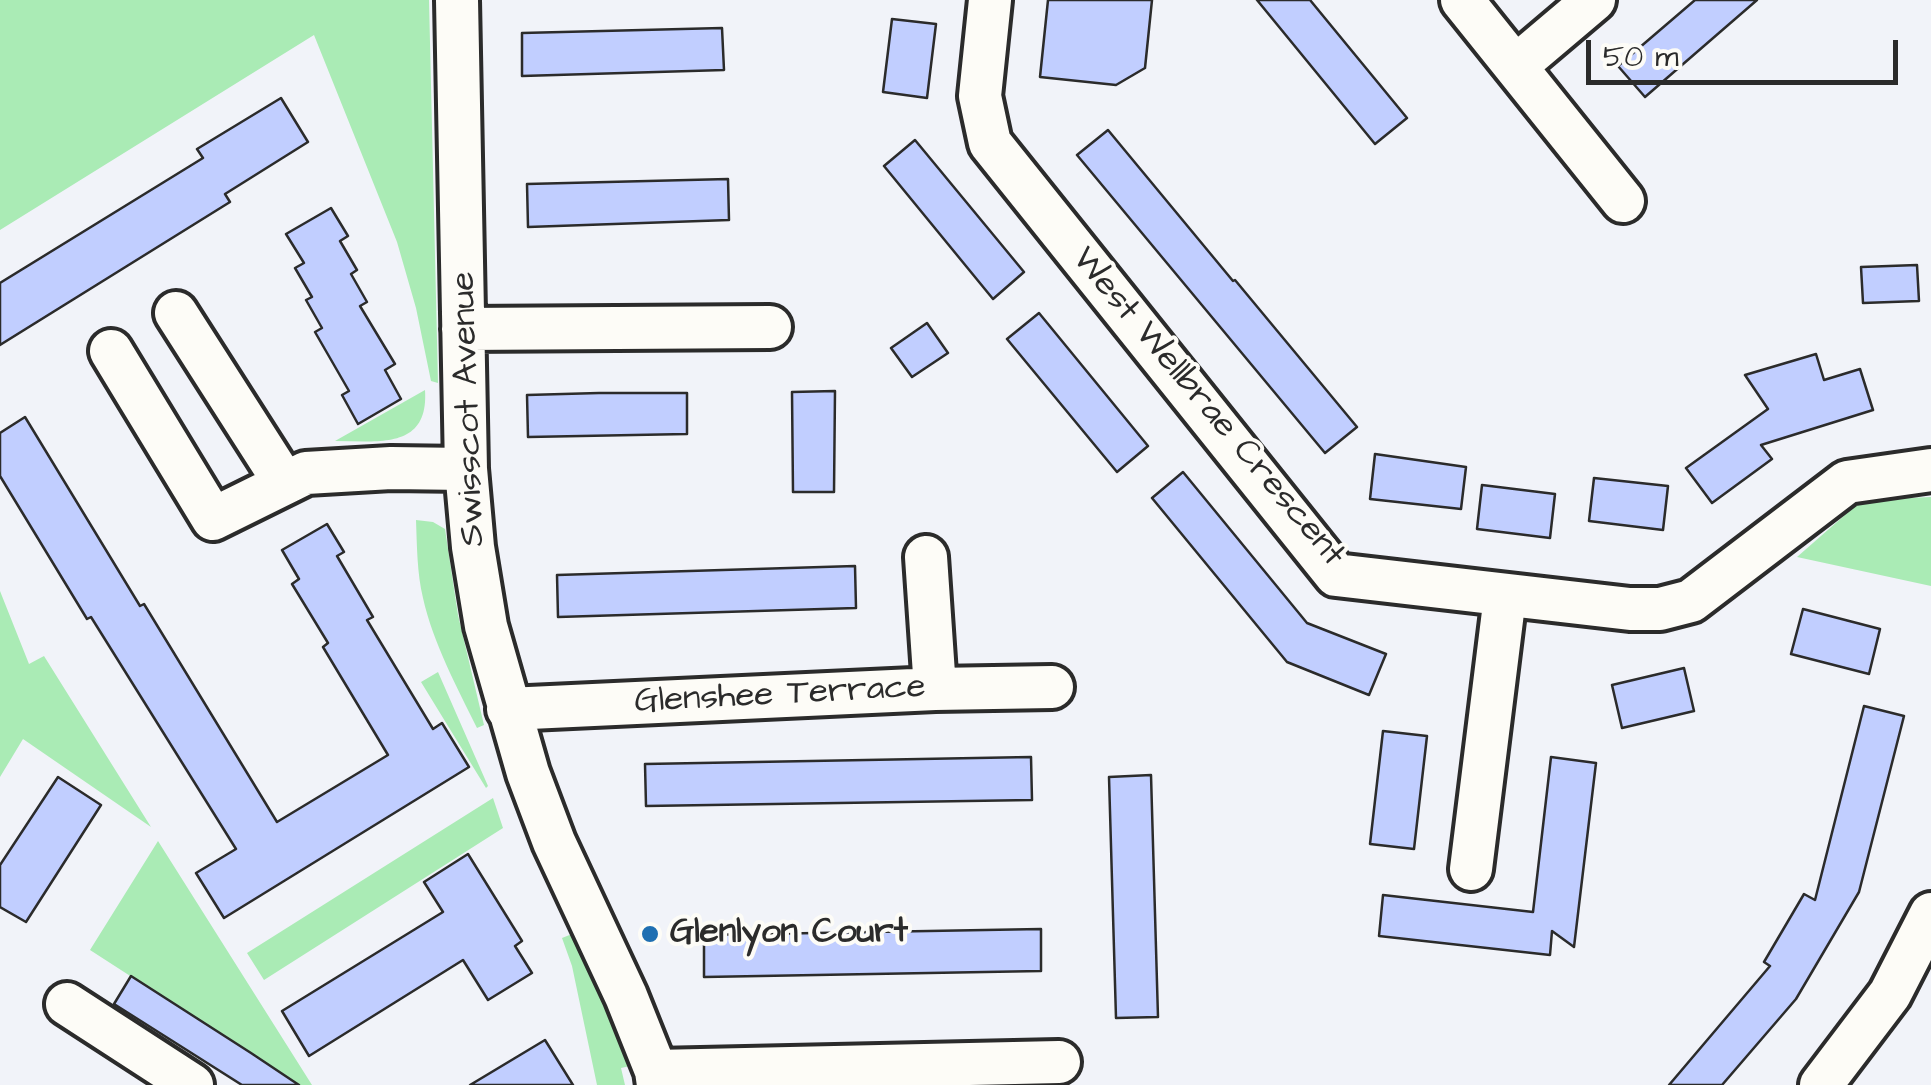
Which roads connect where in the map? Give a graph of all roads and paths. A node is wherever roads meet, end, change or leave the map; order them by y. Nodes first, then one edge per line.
1 (457, 0) edge
2 (990, 0) edge
3 (1462, 0) edge
4 (1594, 0) edge
5 (1516, 66) junction
6 (1623, 201) dead end
7 (176, 313) dead end
8 (770, 327) dead end
9 (463, 329) junction
10 (111, 351) dead end
11 (466, 469) junction
12 (1931, 470) edge
13 (284, 482) junction
14 (926, 557) dead end
15 (1505, 596) junction
16 (1052, 687) dead end
17 (935, 688) junction
18 (508, 709) junction
19 (1471, 870) dead end
20 (1931, 914) edge
21 (68, 1004) dead end
22 (1059, 1062) dead end
23 (657, 1078) edge
24 (192, 1085) edge
25 (1821, 1085) edge

1 - 9 street, Swisscot Avenue
2 - 15 street, West Wellbrae Crescent
3 - 5 street
4 - 5 street
5 - 6 street
7 - 13 street
8 - 9 street
9 - 11 street, Swisscot Avenue
10 - 13 street
11 - 13 street
11 - 18 street, Swisscot Avenue
12 - 15 street, West Wellbrae Crescent
14 - 17 street
15 - 19 street
16 - 17 street, Glenshee Terrace
17 - 18 street, Glenshee Terrace
18 - 23 street, Swisscot Avenue
20 - 25 street
21 - 24 street
22 - 23 street

